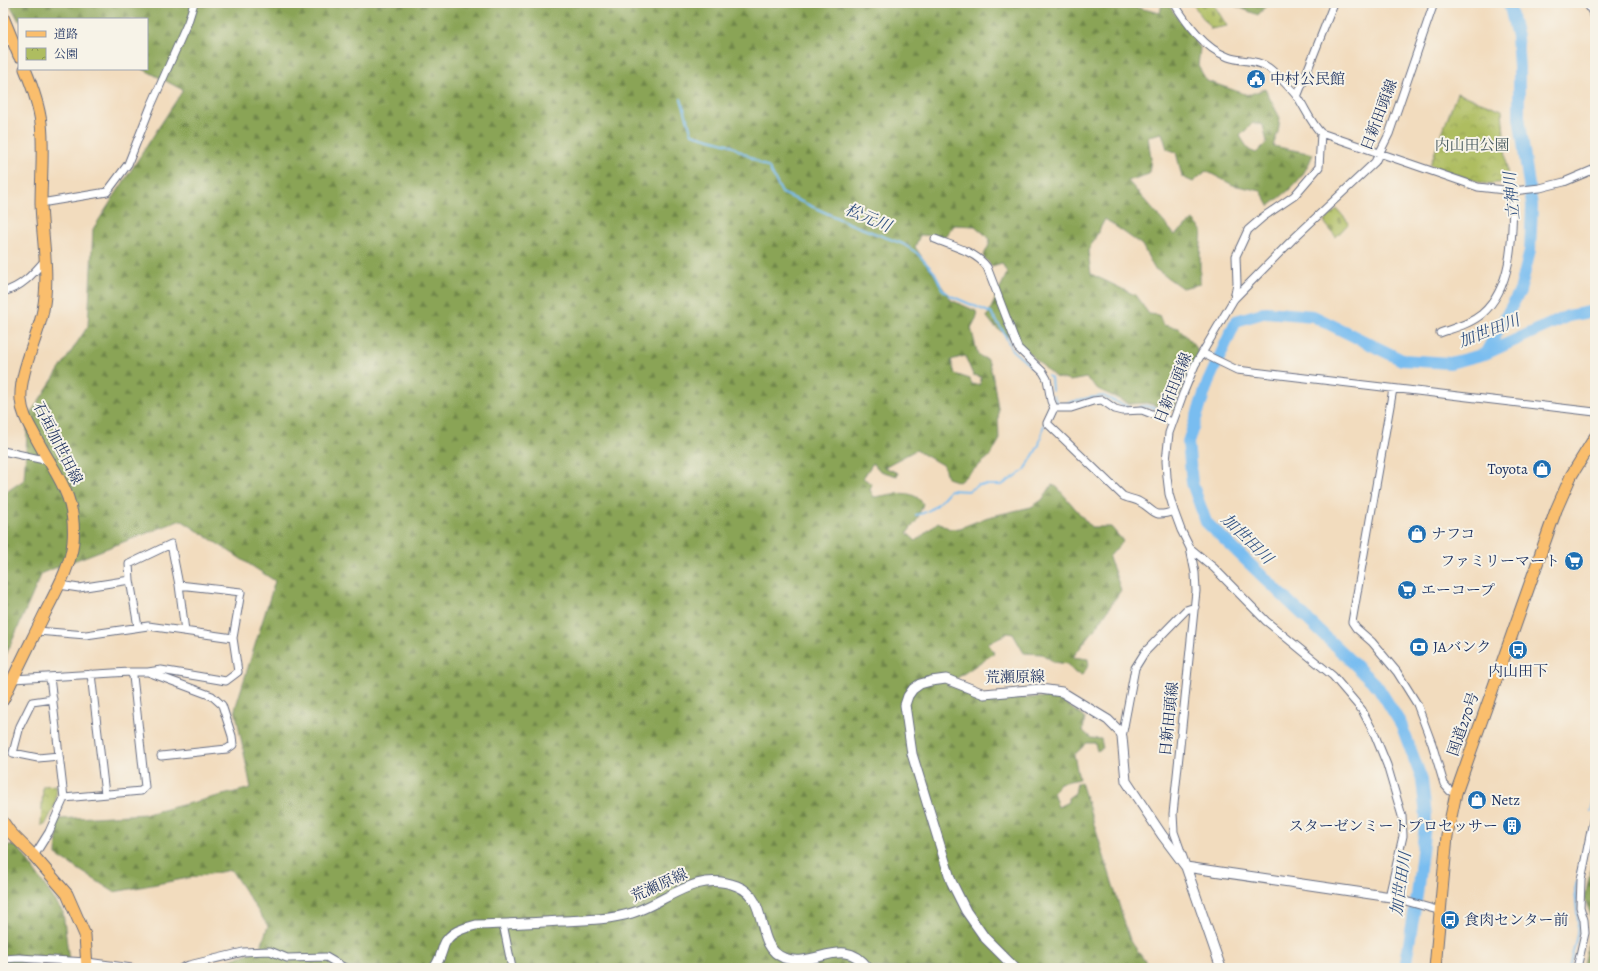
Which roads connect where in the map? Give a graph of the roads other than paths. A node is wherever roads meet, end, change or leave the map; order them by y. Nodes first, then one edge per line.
1 (194, 3) edge
2 (1174, 3) edge
3 (1334, 3) edge
4 (1434, 3) edge
5 (1587, 3) edge
6 (3, 17) edge
7 (1595, 17) edge
8 (8, 42) edge
9 (18, 55) edge
10 (25, 70) edge
11 (1297, 97) junction
12 (1320, 132) junction
13 (1380, 154) junction
14 (1595, 169) edge
15 (1517, 190) junction
16 (41, 203) junction
17 (935, 239) dead end
18 (46, 259) junction
19 (3, 292) edge
20 (1234, 299) junction
21 (1440, 333) dead end
22 (1203, 354) junction
23 (1393, 388) junction
24 (1054, 408) junction
25 (1595, 412) edge
26 (1172, 422) junction
27 (1595, 437) edge
28 (3, 451) edge
29 (49, 461) junction
30 (1174, 511) junction
31 (1190, 548) junction
32 (130, 580) junction
33 (59, 585) junction
34 (179, 585) junction
35 (1195, 607) junction
36 (138, 627) junction
37 (36, 631) junction
38 (185, 631) junction
39 (233, 638) junction
40 (130, 672) junction
41 (148, 672) junction
42 (91, 674) junction
43 (50, 677) junction
44 (13, 679) junction
45 (53, 699) junction
46 (3, 700) edge
47 (1122, 738) junction
48 (59, 756) junction
49 (161, 756) dead end
50 (1456, 793) junction
51 (105, 794) junction
52 (64, 798) junction
53 (1595, 811) edge
54 (3, 822) edge
55 (34, 856) junction
56 (1186, 867) junction
57 (1390, 897) junction
58 (1437, 910) junction
59 (503, 924) junction
60 (3, 959) edge
61 (87, 965) edge
62 (132, 968) edge
63 (182, 968) edge
64 (345, 968) edge
65 (434, 968) edge
66 (512, 968) edge
67 (868, 968) edge
68 (1015, 968) edge
69 (1221, 968) edge
70 (1436, 968) edge
71 (1577, 968) edge

1 - 16 street
2 - 11 street
3 - 11 street
4 - 13 street, 日新田頭線
5 - 7 street
6 - 8 main road
8 - 9 main road
10 - 16 main road, 石垣加世田線
11 - 12 street
12 - 13 street
12 - 20 street
13 - 15 street
13 - 20 street, 日新田頭線
14 - 15 street
15 - 21 street
16 - 18 main road, 石垣加世田線
17 - 24 street
18 - 19 street
18 - 29 main road, 石垣加世田線
20 - 22 street, 日新田頭線
22 - 23 street
22 - 26 street, 日新田頭線
23 - 25 street
23 - 50 street
24 - 26 street
24 - 30 street
26 - 30 street, 日新田頭線
27 - 50 main road, 国道270号
28 - 29 street
29 - 33 main road, 石垣加世田線
30 - 31 street, 日新田頭線
31 - 35 street, 日新田頭線
31 - 57 street
32 - 33 street
32 - 34 street
32 - 36 street
33 - 37 main road, 石垣加世田線
34 - 38 street
34 - 39 street
35 - 47 street
35 - 56 street, 日新田頭線
36 - 37 street
36 - 38 street
37 - 44 main road, 石垣加世田線
38 - 39 street
39 - 41 street
40 - 41 street
40 - 42 street
40 - 51 street
41 - 49 street
42 - 43 street
42 - 51 street
43 - 44 street
43 - 45 street
44 - 46 main road, 石垣加世田線
45 - 48 street
45 - 48 street
47 - 56 street
47 - 68 street, 荒瀬原線
48 - 52 street
50 - 58 main road, 国道270号
51 - 52 street
52 - 55 street
53 - 71 street
54 - 55 main road
55 - 61 main road
56 - 57 street
56 - 69 street, 日新田頭線
57 - 58 street
58 - 70 main road, 国道270号
59 - 65 street, 荒瀬原線
59 - 66 street
59 - 67 street, 荒瀬原線
60 - 61 street
61 - 62 street
63 - 64 street

